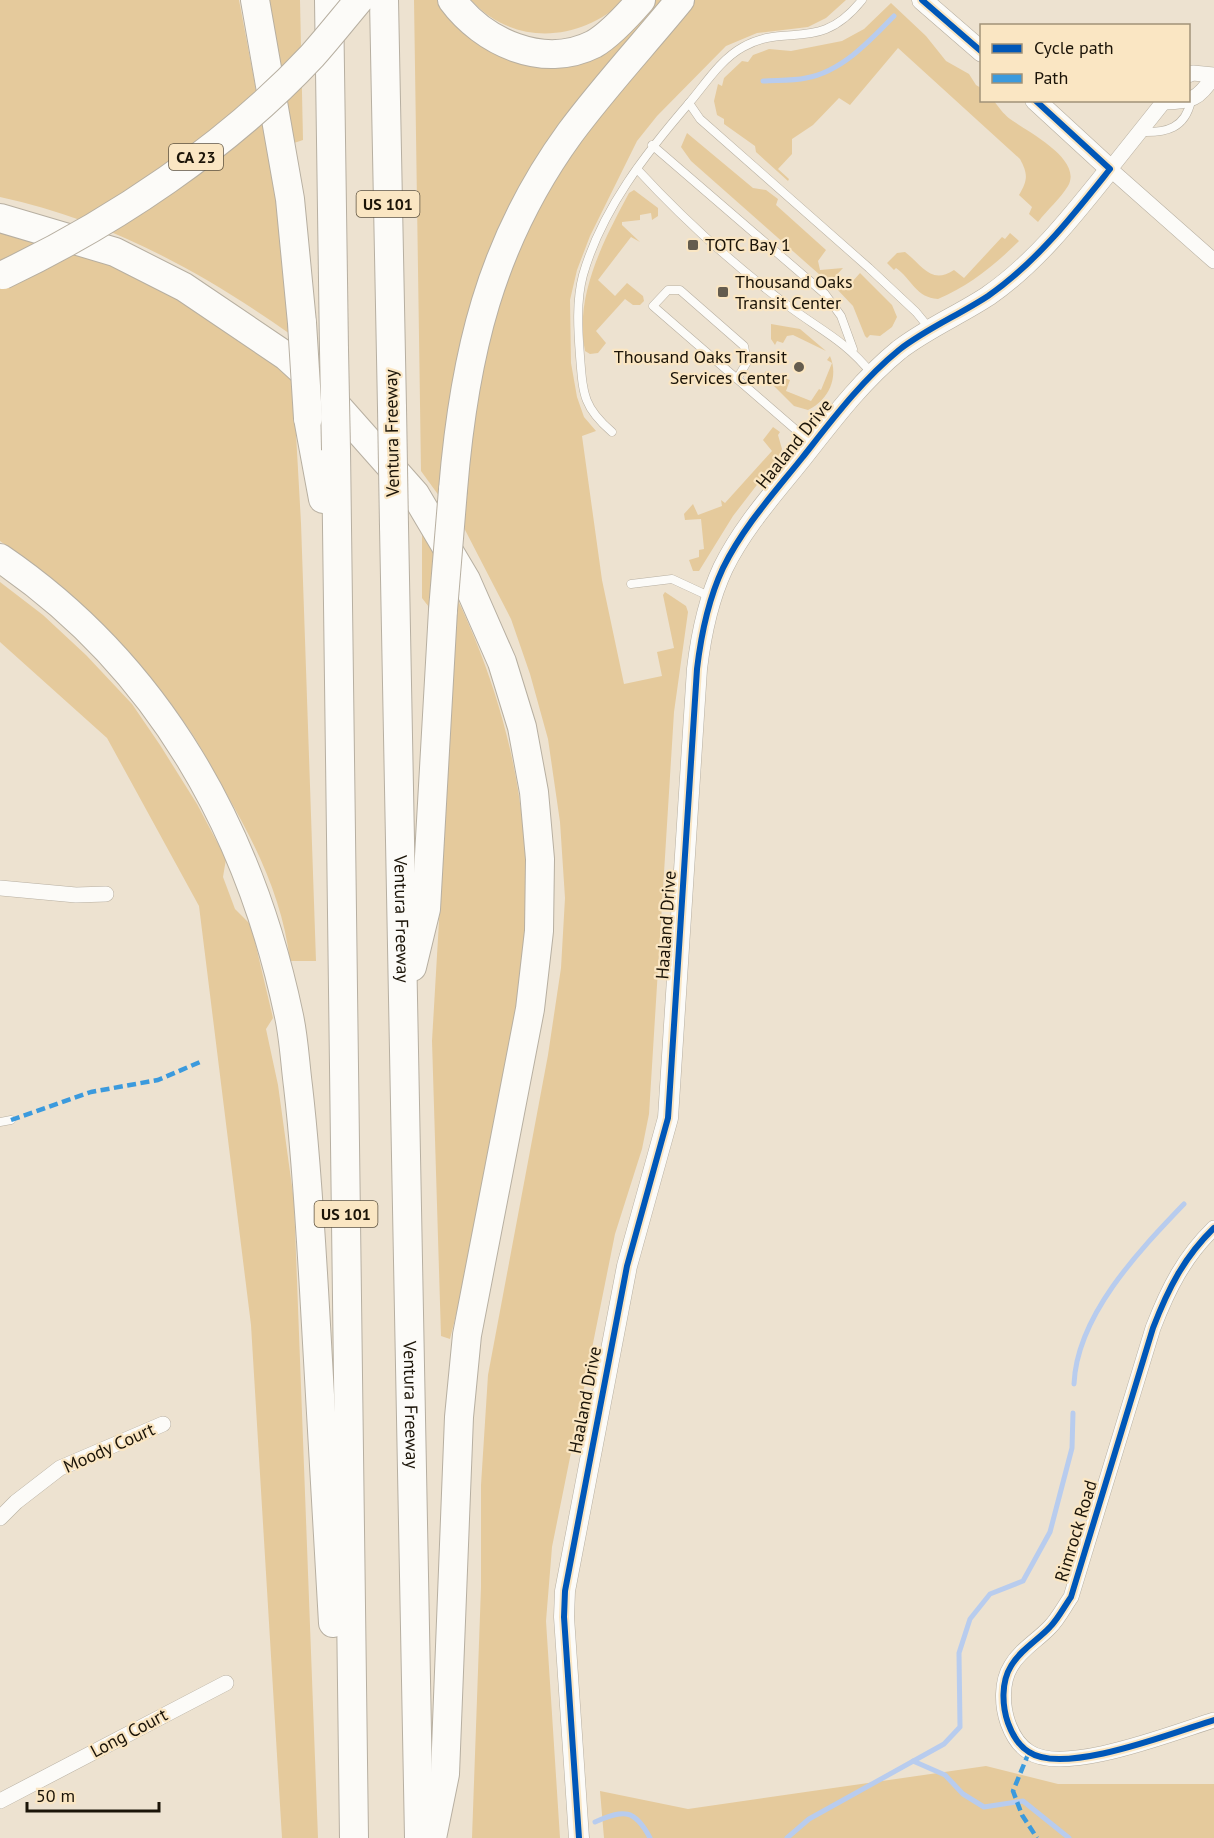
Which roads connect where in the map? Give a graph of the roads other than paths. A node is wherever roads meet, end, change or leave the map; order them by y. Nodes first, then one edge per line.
1 (255, 0) edge
2 (329, 0) edge
3 (359, 0) edge
4 (384, 0) edge
5 (452, 0) edge
6 (640, 0) edge
7 (680, 0) edge
8 (862, 0) edge
9 (922, 0) edge
10 (980, 51) edge
11 (1190, 74) edge
12 (1214, 76) edge
13 (1191, 101) joint
14 (1037, 102) edge
15 (1164, 102) edge
16 (689, 103) junction
17 (1140, 132) junction
18 (652, 145) junction
19 (637, 169) junction
20 (1110, 169) junction
21 (0, 218) edge
22 (1214, 261) edge
23 (2, 276) edge
24 (930, 330) junction
25 (854, 351) junction
26 (872, 374) junction
27 (737, 379) junction
28 (612, 432) dead end
29 (812, 444) junction
30 (0, 558) edge
31 (631, 584) dead end
32 (339, 590) junction
33 (712, 597) junction
34 (0, 888) edge
35 (106, 894) dead end
36 (402, 1007) junction
37 (11, 1120) dead end
38 (0, 1122) edge
39 (1214, 1228) edge
40 (163, 1424) dead end
41 (0, 1518) edge
42 (226, 1683) dead end
43 (1214, 1720) edge
44 (0, 1801) edge
45 (345, 1838) edge
46 (354, 1838) edge
47 (420, 1838) edge
48 (432, 1838) edge
49 (579, 1838) edge

1 - 32 highway, bridge
2 - 32 highway, US 101, bridge
3 - 23 highway, CA 23, bridge
4 - 36 highway, Ventura Freeway / US 101, bridge
5 - 6 highway
7 - 36 highway, bridge
8 - 16 lane
9 - 10 street
11 - 12 street
12 - 13 street
13 - 17 lane
14 - 20 street
15 - 17 street
16 - 18 lane
16 - 24 lane
17 - 20 street
18 - 19 lane
18 - 25 lane
19 - 25 lane
19 - 28 lane
20 - 22 street
20 - 24 street, Haaland Drive
21 - 48 highway
24 - 26 street, Haaland Drive
25 - 26 lane
26 - 29 street, Haaland Drive
27 - 27 lane
27 - 29 lane
29 - 33 street, Haaland Drive
30 - 45 highway
31 - 33 lane
32 - 46 highway, US 101
33 - 49 street, Haaland Drive
34 - 35 street
36 - 47 highway, Ventura Freeway / US 101
37 - 38 lane
39 - 43 street, Rimrock Road
40 - 41 street, Moody Court
42 - 44 street, Long Court

